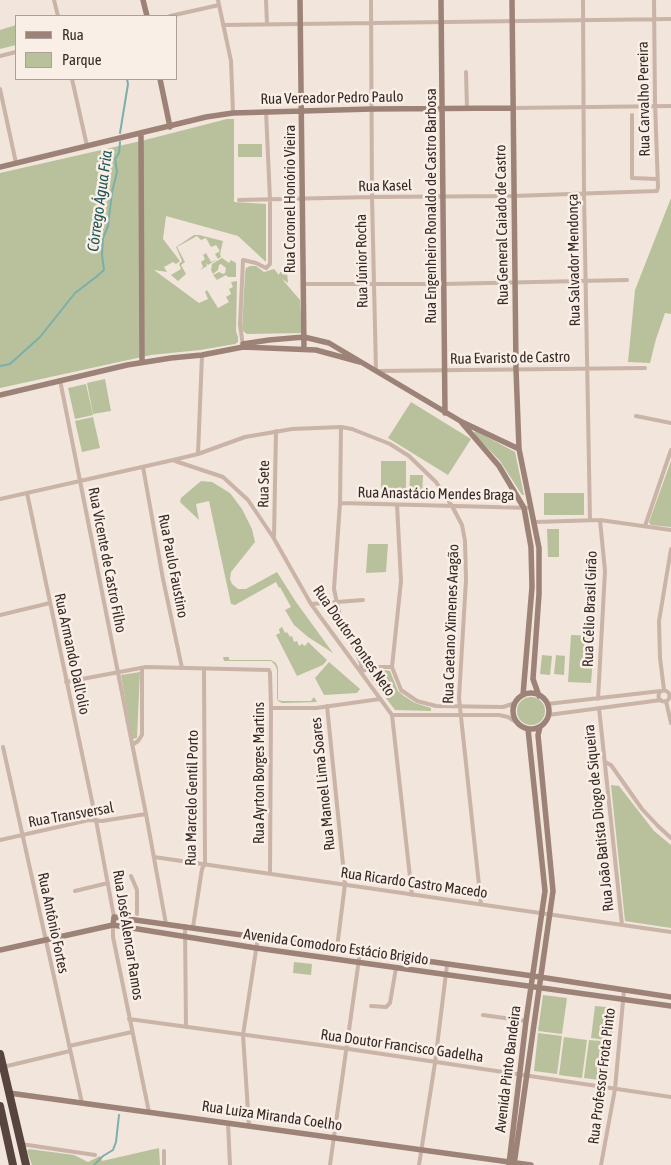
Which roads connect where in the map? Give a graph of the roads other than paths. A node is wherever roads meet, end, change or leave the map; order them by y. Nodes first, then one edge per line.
1 (54, 0) edge
2 (143, 0) edge
3 (266, 0) edge
4 (300, 0) edge
5 (371, 0) edge
6 (441, 0) edge
7 (512, 0) edge
8 (583, 0) edge
9 (654, 0) edge
10 (218, 3) edge
11 (58, 15) edge
12 (147, 15) edge
13 (174, 15) edge
14 (671, 18) edge
15 (655, 19) junction
16 (512, 21) junction
17 (583, 21) junction
18 (442, 22) junction
19 (266, 24) junction
20 (300, 24) junction
21 (371, 24) junction
22 (223, 25) junction
23 (15, 52) edge
24 (0, 56) edge
25 (466, 72) dead end
26 (72, 80) edge
27 (160, 80) edge
28 (0, 89) edge
29 (655, 106) junction
30 (671, 106) edge
31 (513, 108) junction
32 (584, 108) junction
33 (372, 109) junction
34 (444, 109) junction
35 (467, 109) junction
36 (266, 111) junction
37 (302, 111) junction
38 (233, 113) junction
39 (632, 115) dead end
40 (170, 126) junction
41 (141, 133) junction
42 (87, 146) junction
43 (16, 163) junction
44 (0, 167) edge
45 (657, 179) junction
46 (651, 192) joint
47 (584, 194) junction
48 (513, 196) junction
49 (372, 197) junction
50 (443, 197) junction
51 (303, 199) junction
52 (239, 200) dead end
53 (270, 200) junction
54 (585, 280) junction
55 (627, 280) dead end
56 (516, 282) junction
57 (303, 284) junction
58 (374, 284) junction
59 (444, 284) junction
60 (304, 337) junction
61 (242, 346) junction
62 (304, 349) junction
63 (202, 355) junction
64 (142, 362) junction
65 (360, 362) junction
66 (588, 368) junction
67 (645, 368) dead end
68 (516, 369) junction
69 (445, 370) junction
70 (376, 372) junction
71 (60, 380) junction
72 (0, 395) edge
73 (446, 412) junction
74 (636, 416) dead end
75 (462, 422) junction
76 (671, 423) edge
77 (341, 427) junction
78 (276, 431) junction
79 (519, 449) junction
80 (671, 450) edge
81 (198, 454) junction
82 (174, 460) junction
83 (143, 467) junction
84 (79, 481) junction
85 (27, 493) junction
86 (0, 499) edge
87 (340, 503) junction
88 (397, 505) junction
89 (452, 506) junction
90 (524, 508) junction
91 (531, 508) junction
92 (590, 520) junction
93 (600, 520) junction
94 (535, 522) junction
95 (645, 526) junction
96 (671, 530) edge
97 (274, 537) junction
98 (671, 549) edge
99 (531, 569) junction
100 (540, 569) junction
101 (363, 600) dead end
102 (336, 602) junction
103 (50, 603) junction
104 (311, 604) junction
105 (0, 615) edge
106 (527, 644) junction
107 (536, 645) junction
108 (392, 667) junction
109 (142, 668) junction
110 (182, 668) junction
111 (204, 669) junction
112 (361, 671) junction
113 (118, 673) junction
114 (66, 682) junction
115 (662, 691) junction
116 (523, 695) junction
117 (539, 696) junction
118 (670, 696) edge
119 (613, 697) junction
120 (380, 698) junction
121 (598, 699) junction
122 (576, 701) junction
123 (664, 701) junction
124 (515, 703) junction
125 (547, 704) junction
126 (327, 706) junction
127 (436, 706) junction
128 (614, 706) junction
129 (459, 707) junction
130 (271, 708) junction
131 (599, 708) junction
132 (578, 711) junction
133 (436, 714) junction
134 (392, 715) junction
135 (460, 715) junction
136 (548, 715) junction
137 (516, 722) junction
138 (671, 723) edge
139 (540, 727) junction
140 (528, 729) junction
141 (132, 744) junction
142 (3, 747) dead end
143 (605, 762) junction
144 (536, 804) junction
145 (544, 804) junction
146 (146, 814) junction
147 (96, 820) junction
148 (23, 835) junction
149 (671, 838) edge
150 (0, 840) edge
151 (154, 857) junction
152 (204, 864) junction
153 (551, 869) junction
154 (543, 870) junction
155 (270, 873) junction
156 (131, 876) dead end
157 (108, 884) junction
158 (345, 884) junction
159 (75, 891) dead end
160 (412, 895) junction
161 (481, 904) junction
162 (542, 912) junction
163 (550, 914) junction
164 (136, 916) junction
165 (114, 917) junction
166 (166, 924) junction
167 (622, 924) junction
168 (113, 925) junction
169 (186, 926) junction
170 (193, 927) junction
171 (671, 932) edge
172 (186, 936) junction
173 (258, 937) junction
174 (45, 939) junction
175 (256, 948) junction
176 (337, 948) junction
177 (0, 950) edge
178 (360, 952) junction
179 (358, 962) junction
180 (447, 965) junction
181 (396, 968) junction
182 (446, 975) junction
183 (533, 976) junction
184 (541, 977) junction
185 (531, 987) junction
186 (540, 988) junction
187 (624, 990) junction
188 (671, 997) edge
189 (623, 999) junction
190 (371, 1006) dead end
191 (671, 1006) edge
192 (483, 1015) dead end
193 (129, 1019) junction
194 (526, 1021) junction
195 (186, 1027) junction
196 (132, 1032) junction
197 (243, 1035) junction
198 (70, 1048) junction
199 (346, 1049) junction
200 (0, 1054) edge
201 (435, 1063) junction
202 (3, 1067) junction
203 (523, 1075) junction
204 (614, 1089) junction
205 (9, 1093) junction
206 (671, 1097) edge
207 (82, 1103) junction
208 (0, 1106) edge
209 (149, 1112) junction
210 (228, 1123) junction
211 (249, 1126) junction
212 (334, 1138) junction
213 (21, 1144) junction
214 (421, 1150) junction
215 (164, 1151) dead end
216 (95, 1155) dead end
217 (512, 1164) edge
218 (13, 1165) edge
219 (26, 1165) edge
220 (164, 1165) edge
221 (230, 1165) edge
222 (330, 1165) edge
223 (419, 1165) edge
224 (530, 1165) edge
225 (601, 1165) edge

1 - 11 street
2 - 12 main road
3 - 19 street
4 - 20 main road, Rua Coronel Honório Vieira
5 - 21 street, Rua Júnior Rocha
6 - 18 main road, Rua Engenheiro Ronaldo de Castro Barbosa
7 - 16 main road, Rua General Caiado de Castro
8 - 17 street, Rua Salvador Mendonça
9 - 15 street, Rua Carvalho Pereira
10 - 13 street
10 - 22 street
14 - 15 street
15 - 17 street
15 - 29 street, Rua Carvalho Pereira
16 - 17 street
16 - 18 street
16 - 31 main road, Rua General Caiado de Castro
17 - 32 street, Rua Salvador Mendonça
18 - 21 street
18 - 34 main road, Rua Engenheiro Ronaldo de Castro Barbosa
19 - 20 street
19 - 22 street
20 - 21 street
20 - 37 main road, Rua Coronel Honório Vieira
21 - 33 street, Rua Júnior Rocha
22 - 38 street
23 - 24 street
25 - 35 street
26 - 42 street
27 - 40 main road
28 - 43 street
29 - 30 street, Rua Vereador Pedro Paulo
29 - 32 street, Rua Vereador Pedro Paulo
29 - 45 street, Rua Carvalho Pereira
31 - 32 street, Rua Vereador Pedro Paulo
31 - 35 main road, Rua Vereador Pedro Paulo
31 - 48 main road, Rua General Caiado de Castro
32 - 47 street, Rua Salvador Mendonça
33 - 34 main road, Rua Vereador Pedro Paulo
33 - 37 main road, Rua Vereador Pedro Paulo
33 - 49 street, Rua Júnior Rocha
34 - 35 main road, Rua Vereador Pedro Paulo
34 - 50 main road, Rua Engenheiro Ronaldo de Castro Barbosa
36 - 37 main road, Rua Vereador Pedro Paulo
36 - 38 main road, Rua Vereador Pedro Paulo
36 - 53 street
37 - 51 main road, Rua Coronel Honório Vieira
38 - 40 main road, Rua Vereador Pedro Paulo
39 - 45 street
40 - 41 main road, Rua Vereador Pedro Paulo
41 - 42 main road, Rua Vereador Pedro Paulo
41 - 64 main road
42 - 43 main road, Rua Vereador Pedro Paulo
43 - 44 main road, Rua Vereador Pedro Paulo
45 - 46 street, Rua Carvalho Pereira
46 - 47 street, Rua Kasel
47 - 48 street, Rua Kasel
47 - 54 street, Rua Salvador Mendonça
48 - 50 street, Rua Kasel
48 - 56 main road, Rua General Caiado de Castro
49 - 50 street, Rua Kasel
49 - 51 street, Rua Kasel
49 - 58 street, Rua Júnior Rocha
50 - 59 main road, Rua Engenheiro Ronaldo de Castro Barbosa
51 - 53 street, Rua Kasel
51 - 57 main road, Rua Coronel Honório Vieira
52 - 53 street, Rua Kasel
53 - 61 street
54 - 55 street
54 - 56 street
54 - 66 street, Rua Salvador Mendonça
56 - 59 street
56 - 68 main road, Rua General Caiado de Castro
57 - 58 street
57 - 60 main road, Rua Coronel Honório Vieira
58 - 59 street
58 - 70 street, Rua Júnior Rocha
59 - 69 main road, Rua Engenheiro Ronaldo de Castro Barbosa
60 - 61 main road
60 - 62 main road, Rua Coronel Honório Vieira
60 - 65 main road
61 - 62 main road
61 - 63 main road
62 - 65 main road
63 - 64 main road
63 - 81 street
64 - 71 main road
65 - 70 main road
66 - 67 street, Rua Evaristo de Castro
66 - 68 street, Rua Evaristo de Castro
66 - 92 street, Rua Salvador Mendonça
68 - 69 street, Rua Evaristo de Castro
68 - 79 main road, Rua General Caiado de Castro
69 - 70 street, Rua Evaristo de Castro
69 - 73 main road, Rua Engenheiro Ronaldo de Castro Barbosa
70 - 73 main road
71 - 72 main road
71 - 84 street, Rua Vicente de Castro Filho
73 - 75 main road
74 - 76 street
75 - 79 main road
75 - 90 main road
77 - 78 street, Rua Caetano Ximenes Aragão
77 - 87 street
77 - 89 street, Rua Caetano Ximenes Aragão
78 - 81 street, Rua Caetano Ximenes Aragão
78 - 97 street, Rua Sete
79 - 91 main road, Rua General Caiado de Castro
80 - 95 street
81 - 82 street, Rua Caetano Ximenes Aragão
82 - 83 street, Rua Caetano Ximenes Aragão
82 - 97 street, Rua Doutor Pontes Neto
83 - 84 street, Rua Caetano Ximenes Aragão
83 - 110 street, Rua Paulo Faustino
84 - 85 street, Rua Caetano Ximenes Aragão
84 - 113 street, Rua Vicente de Castro Filho
85 - 86 street, Rua Caetano Ximenes Aragão
85 - 103 street, Rua Armando Dall'olio
87 - 88 street, Rua Anastácio Mendes Braga
87 - 102 street
88 - 89 street, Rua Anastácio Mendes Braga
88 - 108 street
89 - 90 street, Rua Anastácio Mendes Braga
89 - 129 street, Rua Caetano Ximenes Aragão
90 - 91 street, Rua Anastácio Mendes Braga
90 - 99 main road
91 - 94 main road, Rua General Caiado de Castro
92 - 93 street
92 - 94 street
93 - 95 street
93 - 121 street, Rua Célio Brasil Girão
94 - 100 main road, Rua General Caiado de Castro
95 - 96 street
97 - 104 street, Rua Doutor Pontes Neto
98 - 115 street
99 - 100 main road
99 - 106 main road
100 - 107 main road, Rua General Caiado de Castro
101 - 102 street
102 - 104 street
102 - 112 street
103 - 105 street
103 - 114 street, Rua Armando Dall'olio
104 - 112 street, Rua Doutor Pontes Neto
106 - 107 main road
106 - 116 main road
107 - 117 main road, Rua General Caiado de Castro
108 - 112 street
108 - 127 street
109 - 110 street
109 - 113 street
109 - 141 street
110 - 111 street
111 - 130 street, Rua Ayrton Borges Martins
111 - 152 street, Rua Marcelo Gentil Porto
112 - 120 street, Rua Doutor Pontes Neto
113 - 114 street
113 - 141 street, Rua Vicente de Castro Filho
114 - 147 street, Rua Armando Dall'olio
115 - 118 street
115 - 119 street
115 - 123 street
116 - 117 main road
116 - 124 main road
117 - 125 main road
118 - 123 street
119 - 121 street
119 - 128 street
120 - 126 street
120 - 134 street, Rua Doutor Pontes Neto
121 - 122 street
122 - 125 street
122 - 132 street
123 - 128 street
123 - 138 street
124 - 129 street
124 - 137 main road
125 - 136 main road
126 - 130 street
126 - 158 street, Rua Manoel Lima Soares
127 - 129 street
127 - 133 street
128 - 131 street
129 - 135 street, Rua Caetano Ximenes Aragão
130 - 155 street, Rua Ayrton Borges Martins
131 - 132 street
131 - 143 street, Rua João Batista Diogo de Siqueira
132 - 136 street
133 - 134 street
133 - 135 street
134 - 160 street, Rua Doutor Pontes Neto
135 - 137 street
135 - 161 street, Rua Caetano Ximenes Aragão
136 - 139 main road
137 - 140 main road
139 - 140 main road
139 - 145 main road, Avenida Pinto Bandeira
140 - 144 main road, Avenida Pinto Bandeira
141 - 146 street, Rua Vicente de Castro Filho
142 - 148 street, Rua Antônio Fortes
143 - 149 street
143 - 167 street, Rua João Batista Diogo de Siqueira
144 - 145 main road
144 - 154 main road, Avenida Pinto Bandeira
145 - 153 main road, Avenida Pinto Bandeira
146 - 147 street, Rua Transversal
146 - 151 street, Rua Vicente de Castro Filho
147 - 148 street, Rua Transversal
147 - 157 street, Rua José Alencar Ramos
148 - 150 street, Rua Transversal
148 - 174 street, Rua Antônio Fortes
151 - 152 street, Rua Ricardo Castro Macedo
151 - 166 street, Rua Vicente de Castro Filho
152 - 155 street, Rua Ricardo Castro Macedo
152 - 170 street, Rua Marcelo Gentil Porto
153 - 154 main road
153 - 163 main road, Avenida Pinto Bandeira
154 - 162 main road, Avenida Pinto Bandeira
155 - 158 street, Rua Ricardo Castro Macedo
156 - 164 street
157 - 159 street
157 - 165 street, Rua José Alencar Ramos
158 - 160 street, Rua Ricardo Castro Macedo
158 - 176 street, Rua Manoel Lima Soares
160 - 161 street, Rua Ricardo Castro Macedo
161 - 162 street, Rua Ricardo Castro Macedo
162 - 163 street, Rua Ricardo Castro Macedo
162 - 183 main road, Avenida Pinto Bandeira
163 - 167 street, Rua Ricardo Castro Macedo
163 - 184 main road, Avenida Pinto Bandeira
164 - 165 main road, Avenida Comodoro Estácio Brigido
164 - 166 main road, Avenida Comodoro Estácio Brigido
165 - 168 main road, Rua José Alencar Ramos
166 - 169 main road, Avenida Comodoro Estácio Brigido
167 - 171 street, Rua Ricardo Castro Macedo
168 - 172 main road, Avenida Comodoro Estácio Brigido
168 - 174 main road, Avenida Comodoro Estácio Brigido
168 - 193 street, Rua José Alencar Ramos
169 - 170 main road, Avenida Comodoro Estácio Brigido
169 - 172 street
170 - 173 main road, Avenida Comodoro Estácio Brigido
172 - 175 main road, Avenida Comodoro Estácio Brigido
172 - 195 street
173 - 175 street
173 - 176 main road, Avenida Comodoro Estácio Brigido
174 - 177 main road, Avenida Comodoro Estácio Brigido
174 - 198 street, Rua Antônio Fortes
175 - 179 main road, Avenida Comodoro Estácio Brigido
175 - 197 street
176 - 178 main road, Avenida Comodoro Estácio Brigido
178 - 179 street
178 - 180 main road, Avenida Comodoro Estácio Brigido
179 - 181 main road, Avenida Comodoro Estácio Brigido
179 - 199 street
180 - 182 street
180 - 183 main road, Avenida Comodoro Estácio Brigido
181 - 182 main road, Avenida Comodoro Estácio Brigido
181 - 190 street
182 - 185 main road, Avenida Comodoro Estácio Brigido
182 - 201 street
183 - 184 main road, Avenida Comodoro Estácio Brigido
183 - 185 main road, Avenida Pinto Bandeira
184 - 186 main road, Avenida Pinto Bandeira
184 - 187 main road, Avenida Comodoro Estácio Brigido
185 - 186 main road, Avenida Comodoro Estácio Brigido
185 - 194 main road, Avenida Pinto Bandeira
186 - 189 main road, Avenida Comodoro Estácio Brigido
186 - 203 main road, Avenida Pinto Bandeira
187 - 188 main road, Avenida Comodoro Estácio Brigido
187 - 189 street, Rua Professor Frota Pinto
189 - 191 main road, Avenida Comodoro Estácio Brigido
189 - 204 street, Rua Professor Frota Pinto
192 - 194 street
193 - 195 street, Rua Doutor Francisco Gadelha
193 - 196 street, Rua José Alencar Ramos
194 - 203 main road, Avenida Pinto Bandeira
195 - 197 street, Rua Doutor Francisco Gadelha
196 - 198 street
196 - 209 street, Rua José Alencar Ramos
197 - 199 street, Rua Doutor Francisco Gadelha
197 - 211 street
198 - 202 street
198 - 207 street, Rua Antônio Fortes
199 - 201 street, Rua Doutor Francisco Gadelha
199 - 212 street
200 - 202 highway
201 - 203 street, Rua Doutor Francisco Gadelha
201 - 214 street
202 - 205 highway
203 - 204 street, Rua Doutor Francisco Gadelha
203 - 217 main road, Avenida Pinto Bandeira
204 - 206 street, Rua Doutor Francisco Gadelha
204 - 225 street, Rua Professor Frota Pinto
205 - 207 main road, Rua Luiza Miranda Coelho
205 - 213 highway
207 - 209 main road, Rua Luiza Miranda Coelho
208 - 218 highway
209 - 210 main road, Rua Luiza Miranda Coelho
210 - 211 main road, Rua Luiza Miranda Coelho
210 - 221 street
211 - 212 main road, Rua Luiza Miranda Coelho
212 - 214 main road, Rua Luiza Miranda Coelho
212 - 222 street
213 - 216 street
213 - 219 highway
214 - 217 main road, Rua Luiza Miranda Coelho
214 - 223 street
215 - 220 street
217 - 224 main road, Rua Luiza Miranda Coelho

